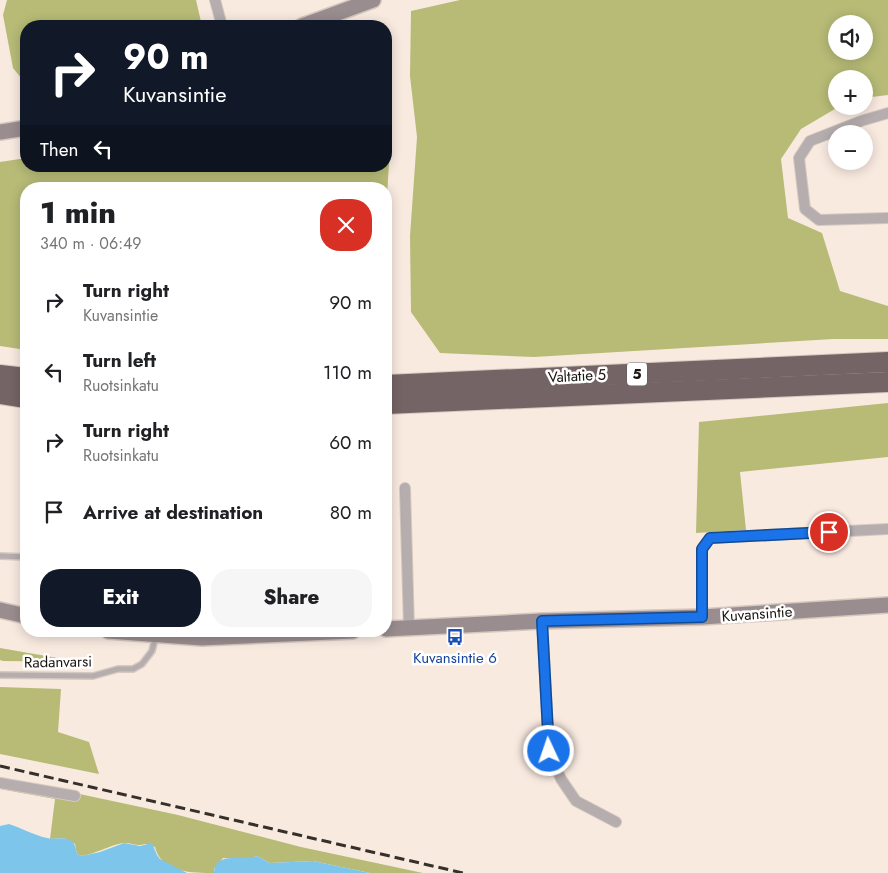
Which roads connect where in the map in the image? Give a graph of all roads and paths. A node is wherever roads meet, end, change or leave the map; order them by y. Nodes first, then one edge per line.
1 (215, 0) edge
2 (373, 0) edge
3 (220, 20) edge
4 (318, 20) edge
5 (888, 113) edge
6 (20, 129) edge
7 (0, 132) edge
8 (888, 218) edge
9 (888, 362) edge
10 (0, 375) edge
11 (20, 377) edge
12 (888, 382) edge
13 (392, 384) edge
14 (0, 394) edge
15 (20, 397) edge
16 (392, 404) edge
17 (405, 488) dead end
18 (888, 529) edge
19 (0, 556) edge
20 (20, 557) edge
21 (888, 605) edge
22 (0, 610) edge
23 (20, 615) edge
24 (702, 617) junction
25 (542, 621) junction
26 (408, 628) junction
27 (392, 629) edge
28 (156, 637) edge
29 (187, 637) edge
30 (216, 637) edge
31 (0, 675) edge
32 (0, 783) edge
33 (75, 796) dead end
34 (616, 822) dead end

1 - 3 street
2 - 4 street
5 - 8 street
6 - 7 street
9 - 13 highway, Valtatie 5 / 5
10 - 11 highway
12 - 16 highway, Valtatie 5 / 5
14 - 15 highway
17 - 26 street
18 - 24 street
19 - 20 lane
21 - 24 street, Kuvansintie
22 - 23 street
24 - 25 street, Kuvansintie
25 - 26 street, Kuvansintie
25 - 34 street
26 - 27 street, Kuvansintie
28 - 31 lane, Radanvarsi
29 - 30 street
32 - 33 street

